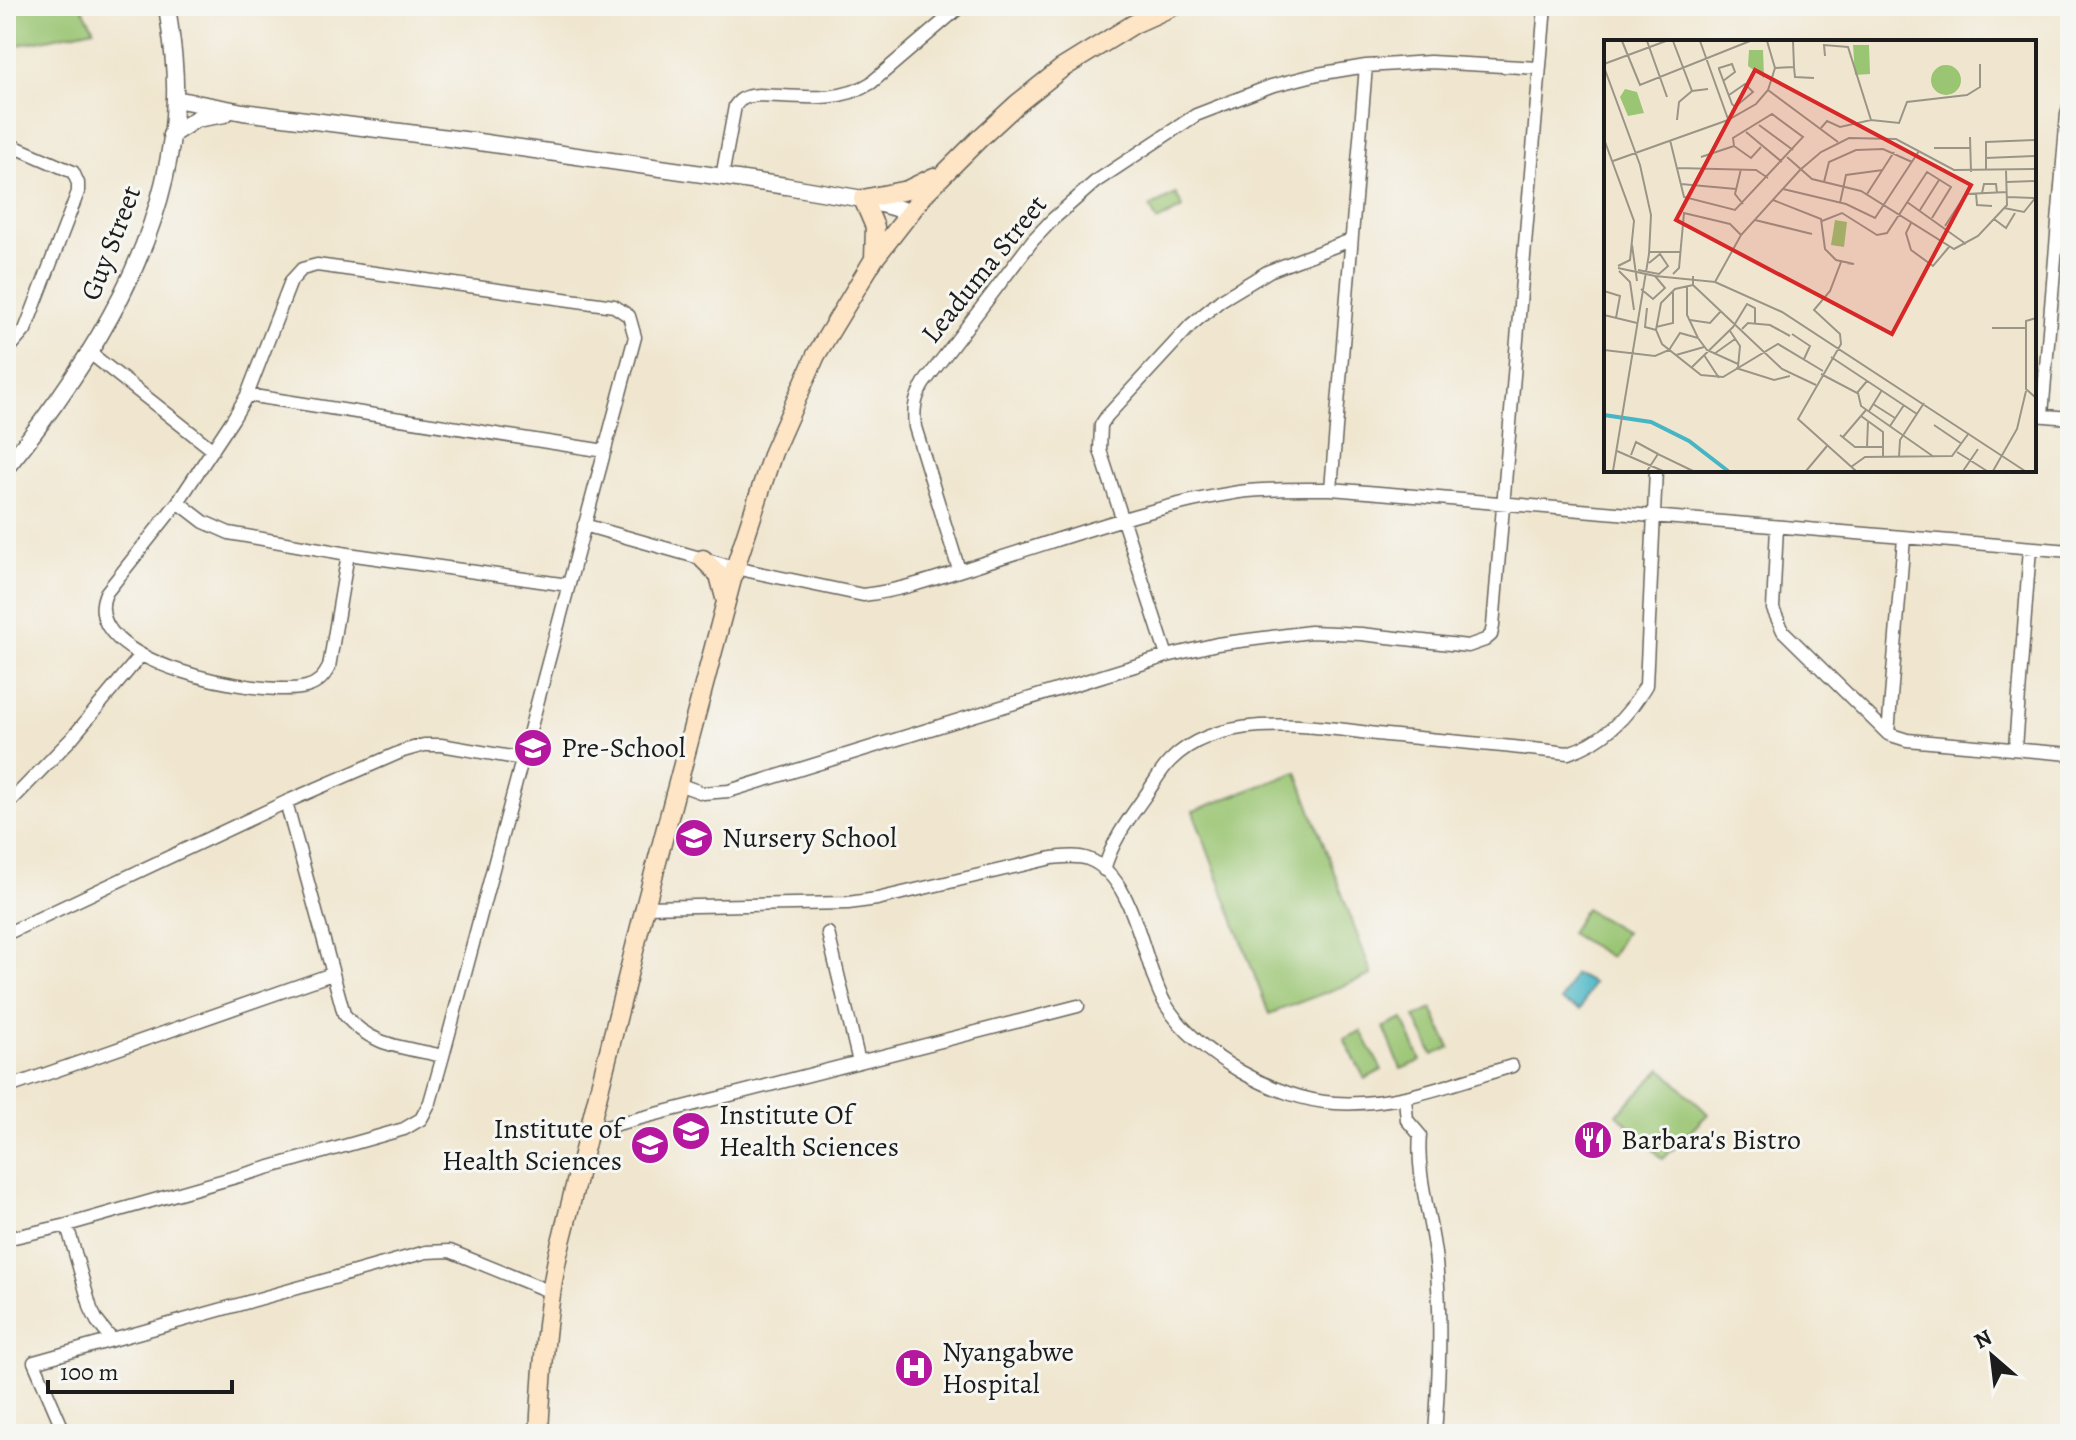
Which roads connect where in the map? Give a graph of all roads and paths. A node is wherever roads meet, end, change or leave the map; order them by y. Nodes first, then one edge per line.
1 (167, 6) edge
2 (961, 6) edge
3 (1174, 6) edge
4 (1545, 6) edge
5 (1366, 66) junction
6 (1539, 68) junction
7 (175, 99) junction
8 (2070, 103) edge
9 (243, 112) junction
10 (171, 135) junction
11 (6, 143) edge
12 (947, 171) junction
13 (722, 177) junction
14 (863, 199) junction
15 (910, 212) junction
16 (1351, 240) junction
17 (874, 259) junction
18 (6, 352) edge
19 (90, 353) junction
20 (247, 395) junction
21 (2038, 415) edge
22 (2070, 418) edge
23 (213, 450) junction
24 (605, 451) junction
25 (8, 462) edge
26 (1656, 472) edge
27 (1331, 489) junction
28 (178, 502) junction
29 (1505, 503) junction
30 (1652, 516) junction
31 (1123, 520) junction
32 (584, 525) junction
33 (1777, 527) junction
34 (1904, 538) junction
35 (2030, 548) junction
36 (2070, 551) edge
37 (348, 554) junction
38 (703, 559) junction
39 (735, 568) junction
40 (959, 570) junction
41 (568, 585) junction
42 (726, 601) junction
43 (141, 655) junction
44 (1167, 656) junction
45 (1888, 734) junction
46 (2015, 748) junction
47 (2070, 754) edge
48 (523, 759) junction
49 (678, 784) junction
50 (286, 802) junction
51 (6, 806) edge
52 (1104, 870) junction
53 (645, 907) junction
54 (828, 933) dead end
55 (6, 934) edge
56 (332, 974) junction
57 (1078, 1006) dead end
58 (443, 1056) junction
59 (859, 1062) junction
60 (1452, 1084) dead end
61 (6, 1088) edge
62 (1405, 1098) junction
63 (590, 1131) junction
64 (67, 1225) junction
65 (6, 1239) edge
66 (551, 1292) junction
67 (112, 1340) junction
68 (65, 1434) edge
69 (539, 1434) edge
70 (1435, 1434) edge

1 - 7 street, Guy Street
2 - 13 street
3 - 12 main road
4 - 6 street
5 - 6 street, Leaduma Street
5 - 16 street
5 - 40 street, Leaduma Street
6 - 29 street
7 - 9 street
7 - 10 street, Guy Street
8 - 21 street
9 - 10 street
9 - 13 street
10 - 19 street, Guy Street
11 - 18 street
12 - 14 main road
12 - 15 main road
13 - 14 street
14 - 15 street
14 - 17 main road
15 - 17 main road
16 - 27 street
16 - 31 street
17 - 39 main road
19 - 23 street
19 - 25 street, Guy Street
20 - 23 street
20 - 24 street
20 - 24 street
21 - 22 street
23 - 28 street
24 - 32 street
26 - 30 street
27 - 29 street
27 - 31 street
28 - 37 street
28 - 43 street
29 - 30 street
29 - 44 street
30 - 33 street
30 - 52 street
31 - 40 street
31 - 44 street
32 - 38 street
32 - 41 street
33 - 34 street
33 - 45 street
34 - 35 street
34 - 45 street
35 - 36 street
35 - 46 street
37 - 41 street
37 - 43 street
38 - 39 street
38 - 42 main road
39 - 40 street
39 - 42 main road
41 - 48 street
42 - 49 main road
43 - 51 street
44 - 49 street
45 - 46 street
46 - 47 street
48 - 50 street
48 - 58 street
49 - 53 main road
50 - 55 street
50 - 56 street
52 - 53 street
52 - 62 street
53 - 63 main road
54 - 59 street
56 - 58 street
56 - 61 street
57 - 59 street
58 - 64 street
59 - 63 street
60 - 62 street
62 - 70 street
63 - 66 main road
64 - 65 street
64 - 67 street
66 - 67 street
66 - 69 main road
67 - 68 street

